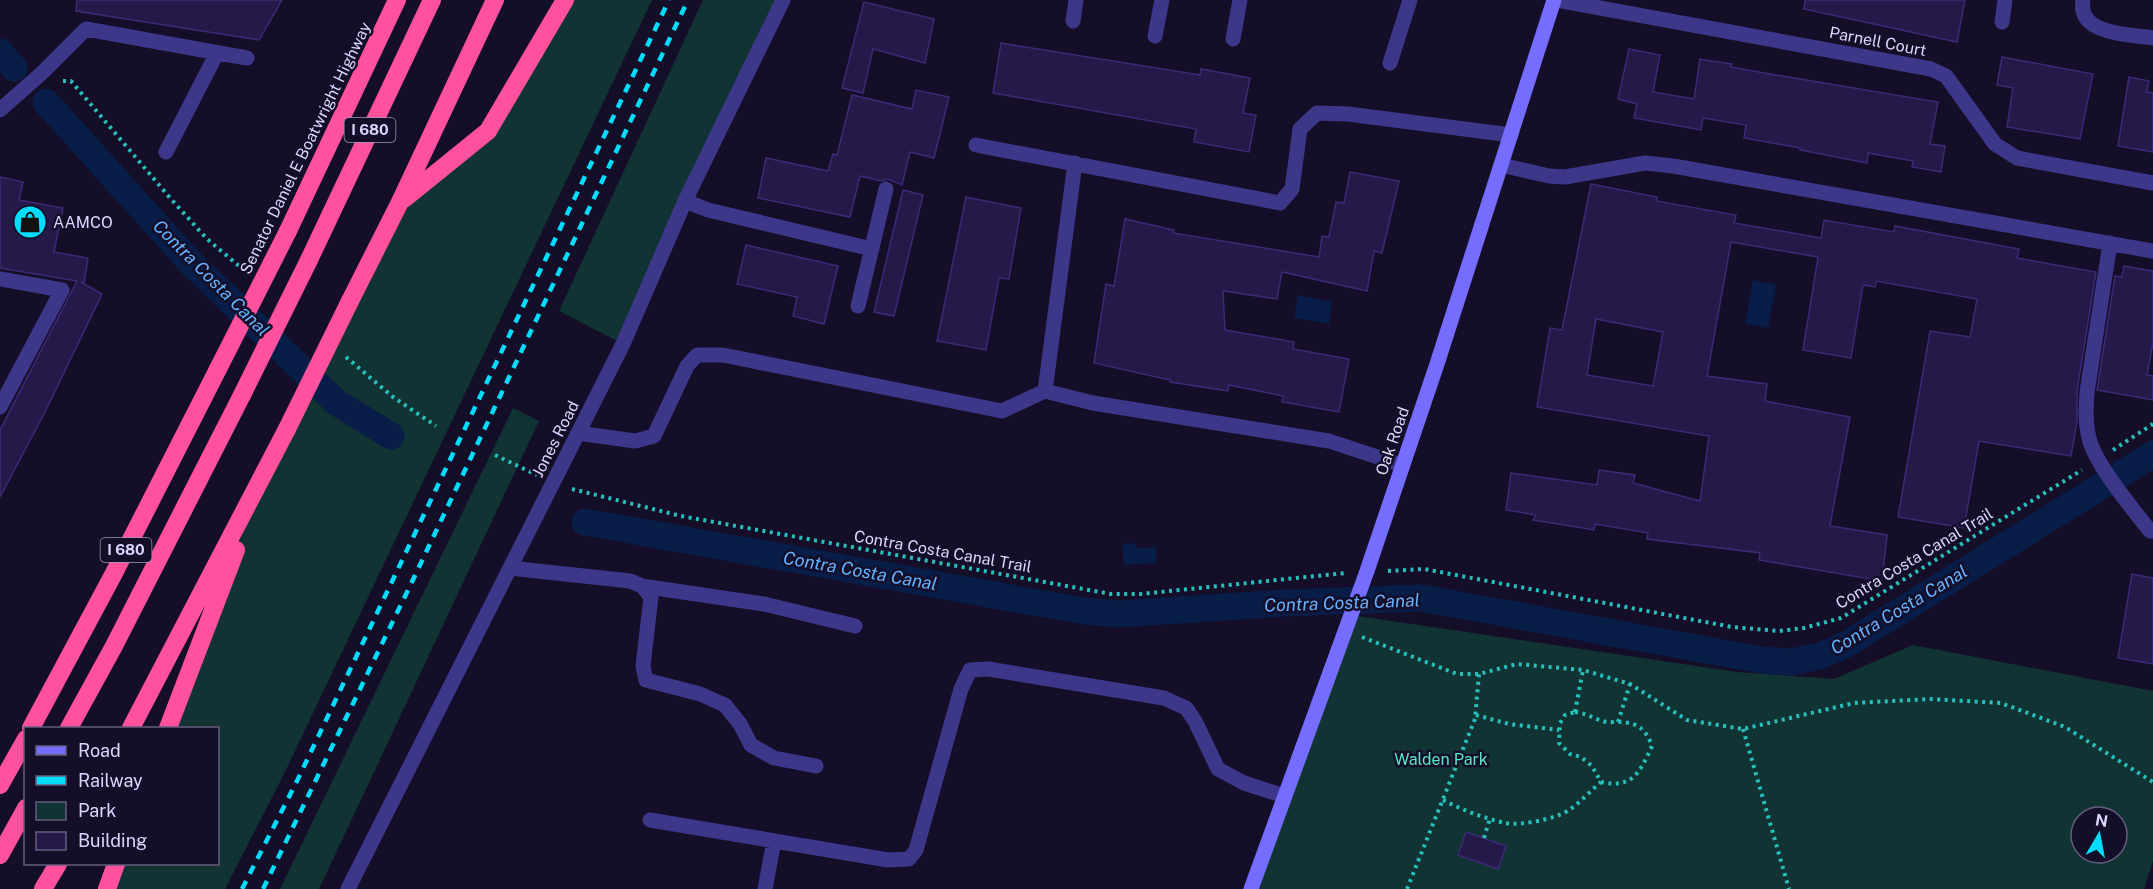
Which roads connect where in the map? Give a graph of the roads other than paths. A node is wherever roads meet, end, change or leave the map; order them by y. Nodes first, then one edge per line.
1 (398, 0) edge
2 (432, 0) edge
3 (495, 0) edge
4 (565, 0) edge
5 (783, 0) edge
6 (1076, 0) edge
7 (1162, 0) edge
8 (1240, 0) edge
9 (1410, 0) edge
10 (1556, 0) edge
11 (2005, 0) edge
12 (2083, 0) edge
13 (1072, 21) dead end
14 (2002, 22) dead end
15 (1155, 36) dead end
16 (2153, 38) edge
17 (1233, 39) dead end
18 (217, 53) junction
19 (247, 58) dead end
20 (1390, 63) dead end
21 (0, 110) edge
22 (1511, 135) junction
23 (976, 145) dead end
24 (166, 153) dead end
25 (1075, 163) junction
26 (1501, 165) junction
27 (2153, 183) edge
28 (886, 189) dead end
29 (686, 201) junction
30 (400, 202) junction
31 (2110, 243) junction
32 (872, 249) junction
33 (2153, 251) edge
34 (0, 279) edge
35 (858, 306) dead end
36 (1045, 391) junction
37 (0, 407) edge
38 (578, 433) junction
39 (1402, 465) junction
40 (268, 467) junction
41 (2153, 531) edge
42 (510, 568) junction
43 (642, 586) junction
44 (855, 626) dead end
45 (32, 727) edge
46 (70, 727) edge
47 (132, 727) edge
48 (169, 727) edge
49 (24, 743) edge
50 (816, 766) dead end
51 (0, 785) edge
52 (1284, 796) junction
53 (24, 812) edge
54 (650, 819) dead end
55 (774, 841) junction
56 (0, 855) edge
57 (57, 865) edge
58 (116, 865) edge
59 (44, 889) edge
60 (107, 889) edge
61 (348, 889) edge
62 (765, 889) edge
63 (1251, 889) edge

1 - 45 highway, Senator Daniel E Boatwright Highway / I 680, bridge
2 - 46 highway, I 680, bridge
3 - 30 highway
4 - 30 highway
5 - 29 street, Jones Road
6 - 13 street
7 - 15 street
8 - 17 street
9 - 20 street
10 - 22 main road, Oak Road
10 - 27 street, Parnell Court
11 - 14 street
12 - 16 street
18 - 19 street
18 - 21 street
18 - 24 street
22 - 25 street
22 - 26 main road, Oak Road
23 - 25 street
25 - 36 street
26 - 31 street
26 - 39 main road, Oak Road
28 - 32 street
29 - 32 street
29 - 38 street, Jones Road
30 - 40 highway, bridge
31 - 33 street
31 - 41 street
32 - 35 street
34 - 37 street
36 - 38 street
36 - 39 street
38 - 42 street, Jones Road
39 - 52 main road, Oak Road
40 - 47 highway
40 - 48 highway
42 - 43 street
42 - 61 street, Jones Road
43 - 44 street
43 - 50 street
49 - 51 highway
52 - 55 street
52 - 63 main road, Oak Road
53 - 56 highway
54 - 55 street
55 - 62 street
57 - 59 highway
58 - 60 highway

